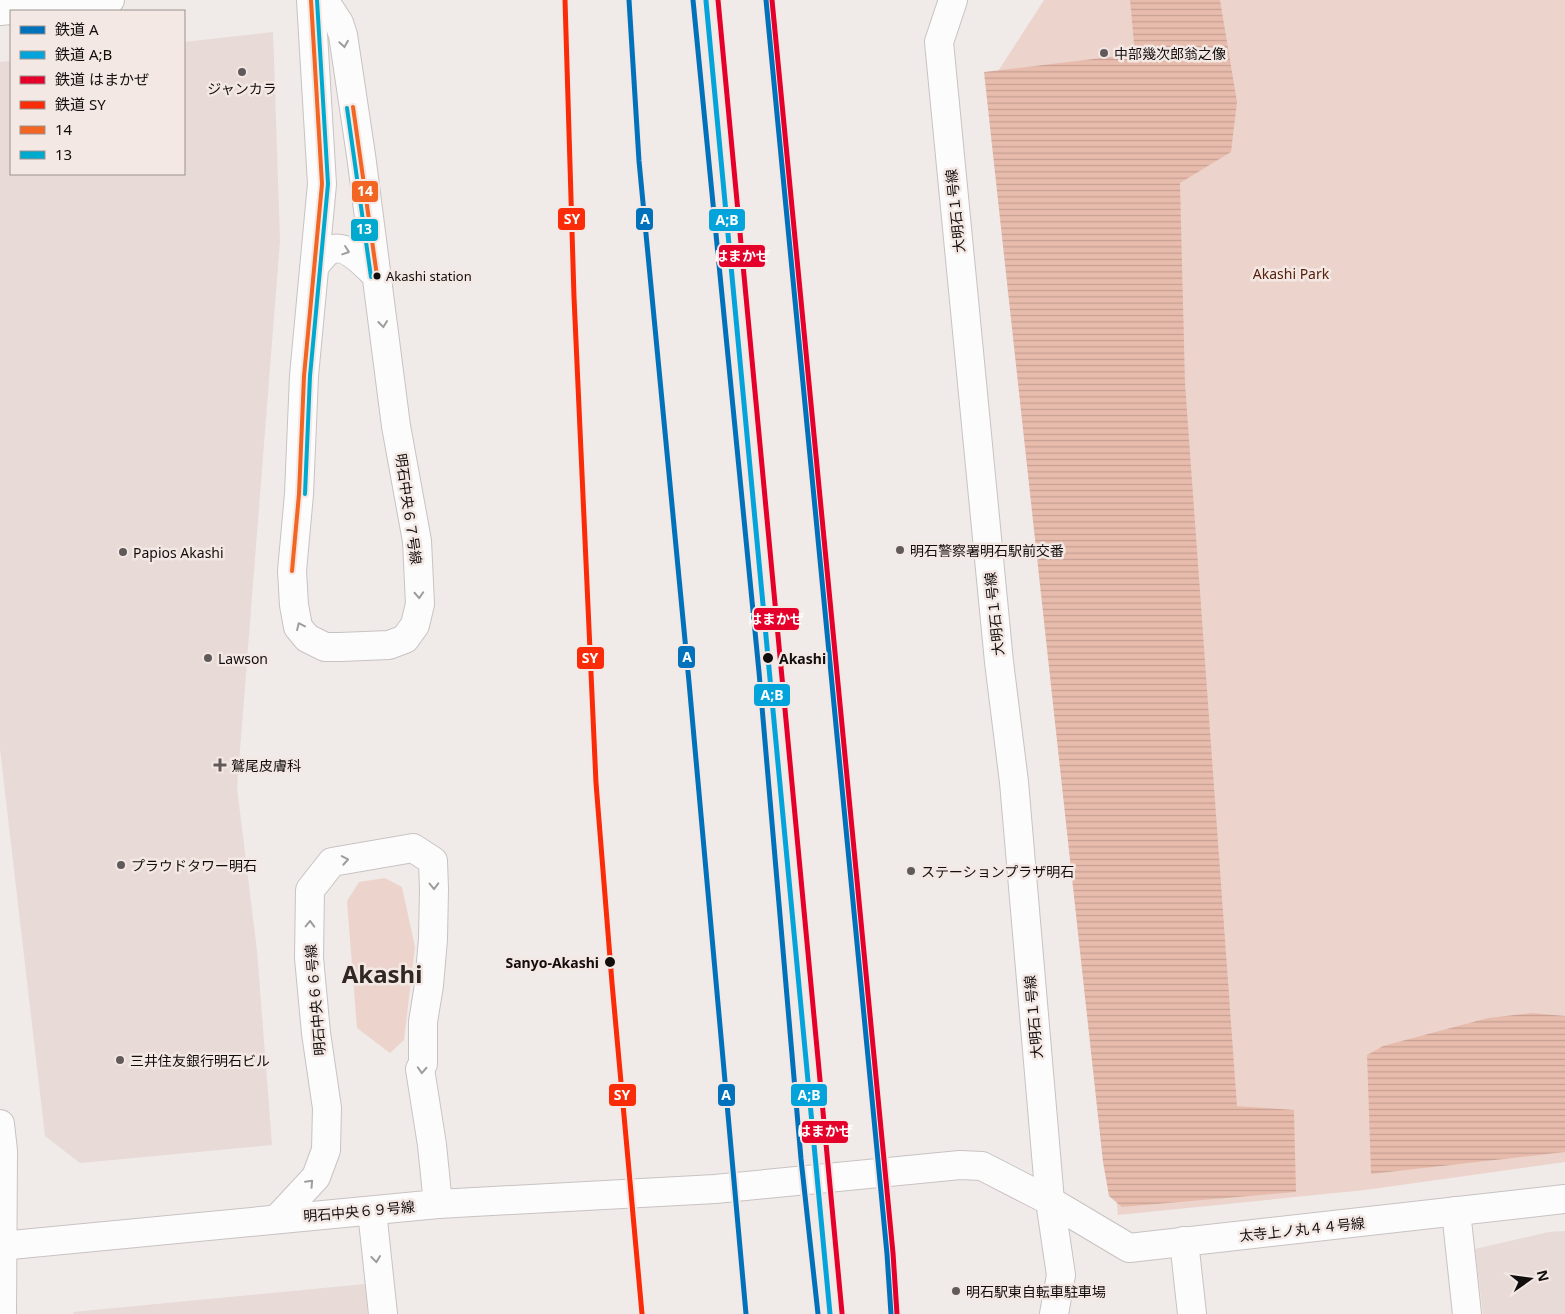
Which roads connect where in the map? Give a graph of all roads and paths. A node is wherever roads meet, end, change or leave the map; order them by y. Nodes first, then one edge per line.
1 (110, 0) edge
2 (311, 0) edge
3 (324, 0) edge
4 (953, 0) edge
5 (18, 10) edge
6 (314, 267) junction
7 (377, 276) junction
8 (0, 1124) edge
9 (1565, 1199) edge
10 (1050, 1201) junction
11 (438, 1204) junction
12 (372, 1211) junction
13 (1456, 1211) junction
14 (277, 1218) junction
15 (1184, 1241) junction
16 (1, 1243) edge
17 (2, 1314) edge
18 (383, 1314) edge
19 (1054, 1314) edge
20 (1192, 1314) edge
21 (1467, 1314) edge

1 - 5 main road
2 - 6 main road, 明石中央６７号線
3 -> 7 main road, 明石中央６７号線
4 - 10 main road, 大明石１号線
6 -> 7 main road
7 -> 6 main road, 明石中央６７号線
8 - 16 main road
9 - 13 main road, 太寺上ノ丸４４号線
10 - 11 main road, 明石中央６９号線
10 - 15 main road, 太寺上ノ丸４４号線
10 - 19 main road, 大明石１号線
11 - 12 main road, 明石中央６９号線
14 -> 11 main road, 明石中央６６号線
12 - 14 main road, 明石中央６９号線
12 -> 18 main road
13 - 15 main road, 太寺上ノ丸４４号線
13 - 21 main road
14 - 16 main road, 明石中央６９号線
15 - 20 main road
16 - 17 main road

